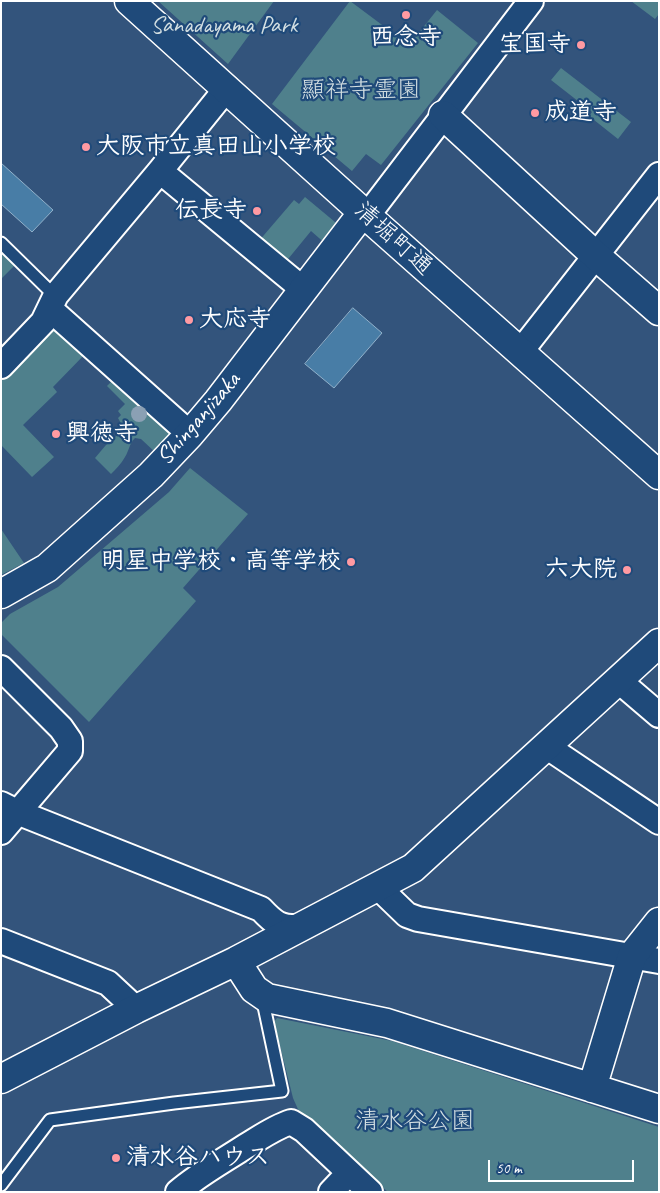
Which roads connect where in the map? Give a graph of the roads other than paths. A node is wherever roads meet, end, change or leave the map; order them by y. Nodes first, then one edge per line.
1 (129, 1) edge
2 (531, 1) edge
3 (227, 88) junction
4 (444, 115) junction
5 (160, 171) junction
6 (659, 174) edge
7 (368, 216) junction
8 (1, 243) edge
9 (595, 255) junction
10 (304, 290) junction
11 (52, 303) junction
12 (659, 311) edge
13 (521, 352) junction
14 (1, 366) edge
15 (190, 434) junction
16 (659, 475) edge
17 (1, 594) edge
18 (659, 643) edge
19 (1, 668) edge
20 (618, 680) junction
21 (659, 715) edge
22 (546, 746) junction
23 (9, 808) edge
24 (659, 822) edge
25 (1, 832) edge
26 (378, 887) junction
27 (659, 922) edge
28 (300, 927) junction
29 (1, 941) edge
30 (632, 956) junction
31 (236, 961) junction
32 (659, 961) edge
33 (261, 995) junction
34 (136, 1009) junction
35 (1, 1079) edge
36 (592, 1088) junction
37 (659, 1109) edge
38 (349, 1173) junction
39 (1, 1185) edge
40 (178, 1192) edge
41 (331, 1192) edge
42 (370, 1192) edge

1 - 3 street, 清堀町通
2 - 4 street
3 - 5 street
3 - 7 street, 清堀町通
4 - 7 street
4 - 9 street
5 - 10 street
5 - 11 street
6 - 9 street
7 - 10 street, Shinganjizaka
7 - 13 street, 清堀町通
8 - 11 lane
9 - 12 street
9 - 13 street
10 - 15 street, Shinganjizaka
11 - 14 street
11 - 15 street
13 - 16 street, 清堀町通
15 - 17 street, Shinganjizaka
18 - 20 street
19 - 23 street
20 - 21 street
20 - 22 street
22 - 24 street
22 - 26 street
23 - 25 street
23 - 28 street
26 - 28 street
26 - 30 street
27 - 30 street
28 - 31 street
29 - 34 street
30 - 32 street
30 - 36 street
31 - 33 street
31 - 34 street
33 - 36 street
33 - 39 lane
34 - 35 street
36 - 37 street
38 - 40 street
38 - 41 street
38 - 42 street

